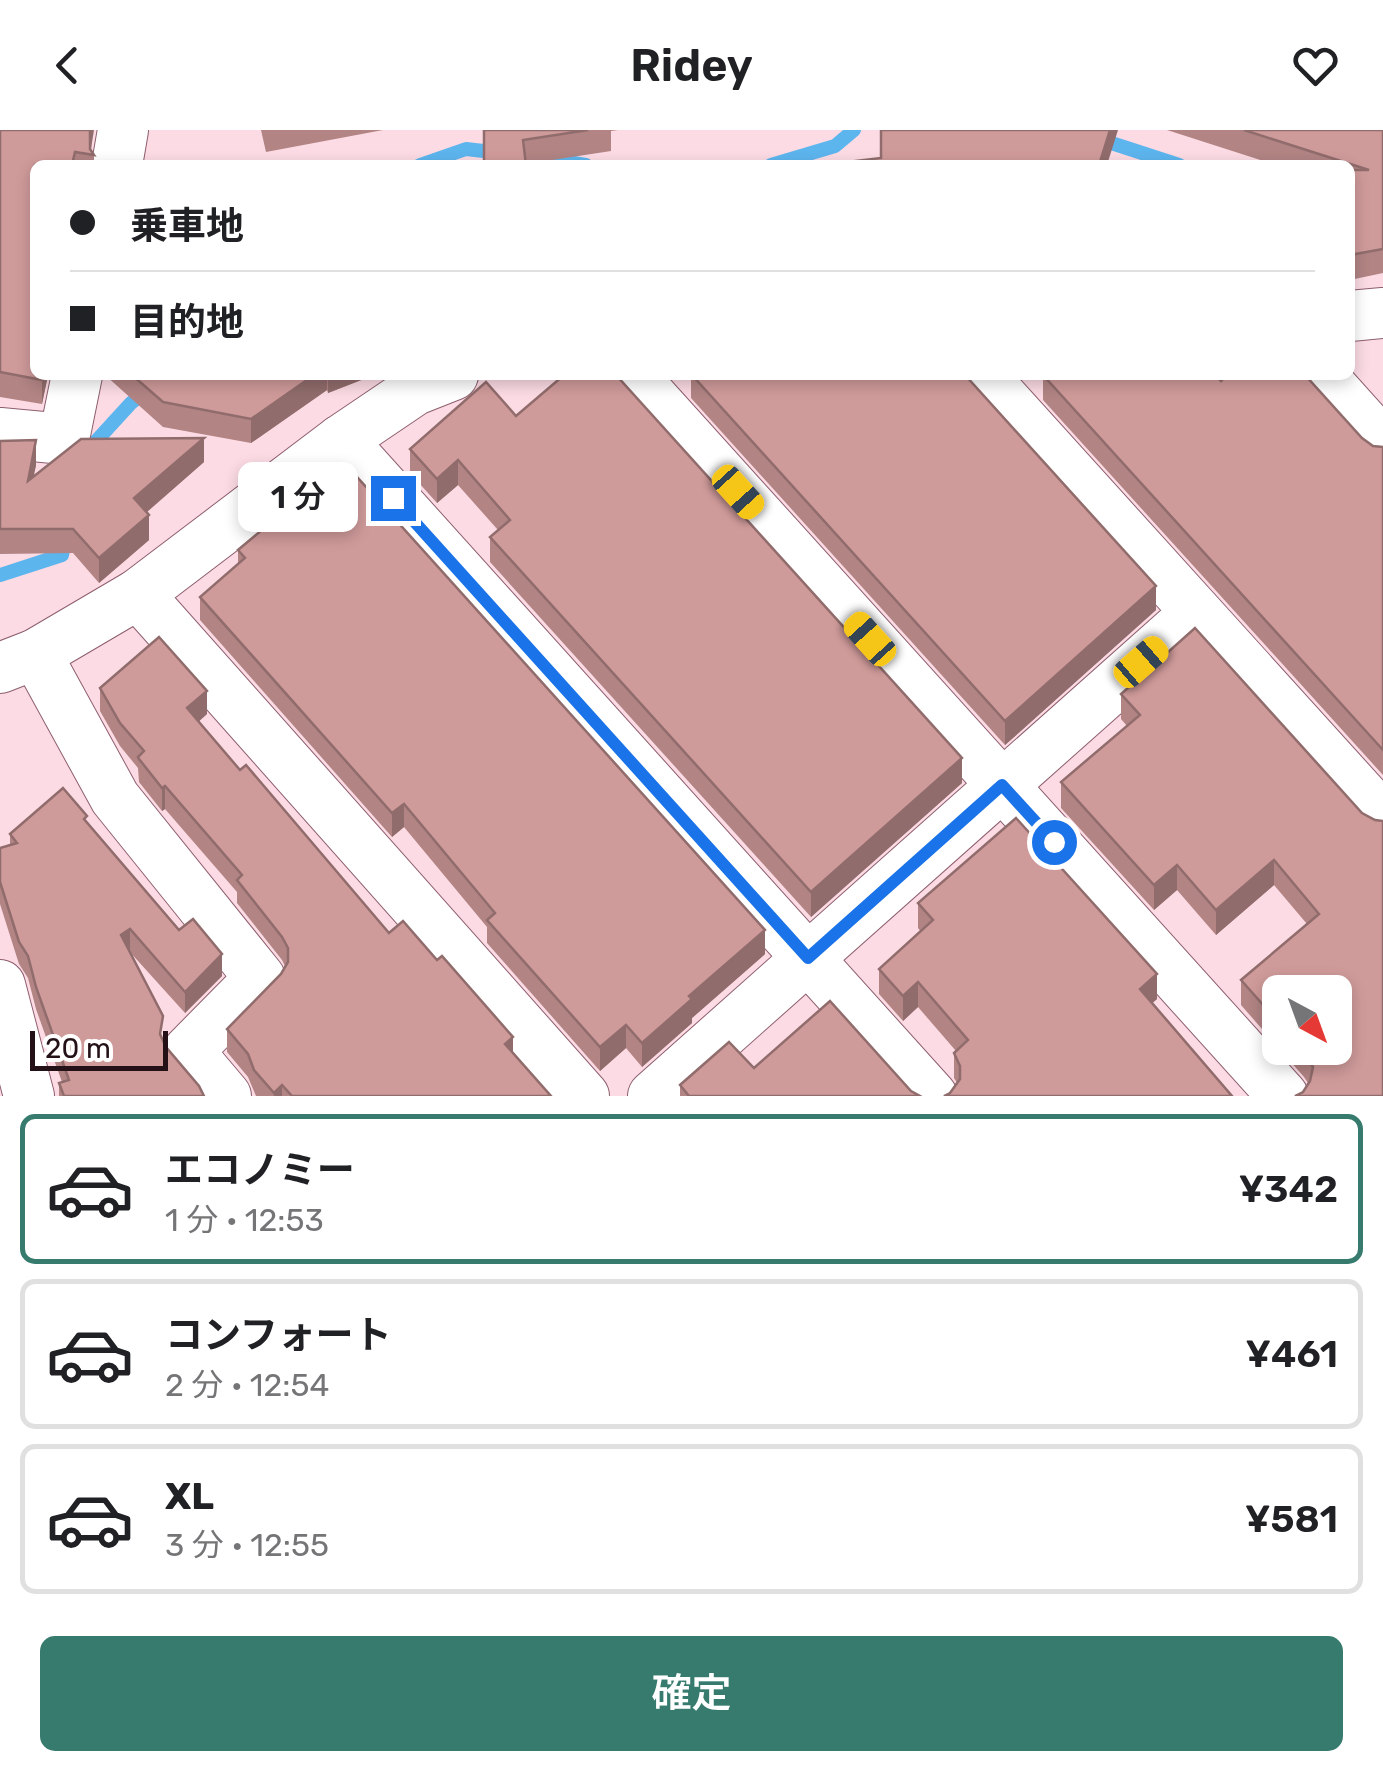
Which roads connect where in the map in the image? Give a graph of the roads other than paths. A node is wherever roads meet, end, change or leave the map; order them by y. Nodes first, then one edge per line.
1 (124, 130) edge
2 (118, 160) edge
3 (1383, 313) edge
4 (1355, 316) edge
5 (75, 380) edge
6 (441, 380) edge
7 (637, 380) edge
8 (987, 380) edge
9 (1325, 380) edge
10 (0, 433) edge
11 (341, 440) junction
12 (1383, 444) edge
13 (138, 594) junction
14 (1196, 612) junction
15 (18, 661) edge
16 (1002, 785) junction
17 (1383, 818) edge
18 (808, 958) junction
19 (0, 985) edge
20 (30, 1096) edge
21 (226, 1096) edge
22 (584, 1096) edge
23 (653, 1096) edge
24 (932, 1096) edge
25 (1283, 1096) edge

1 - 2 street
3 - 4 street
5 - 10 street
6 - 11 street
7 - 16 street
8 - 14 street
9 - 12 street
11 - 13 street
11 - 18 street
13 - 15 street
13 - 22 street
14 - 16 street
14 - 17 street
15 - 21 street
16 - 18 street
16 - 25 street
18 - 23 street
18 - 24 street
19 - 20 street

